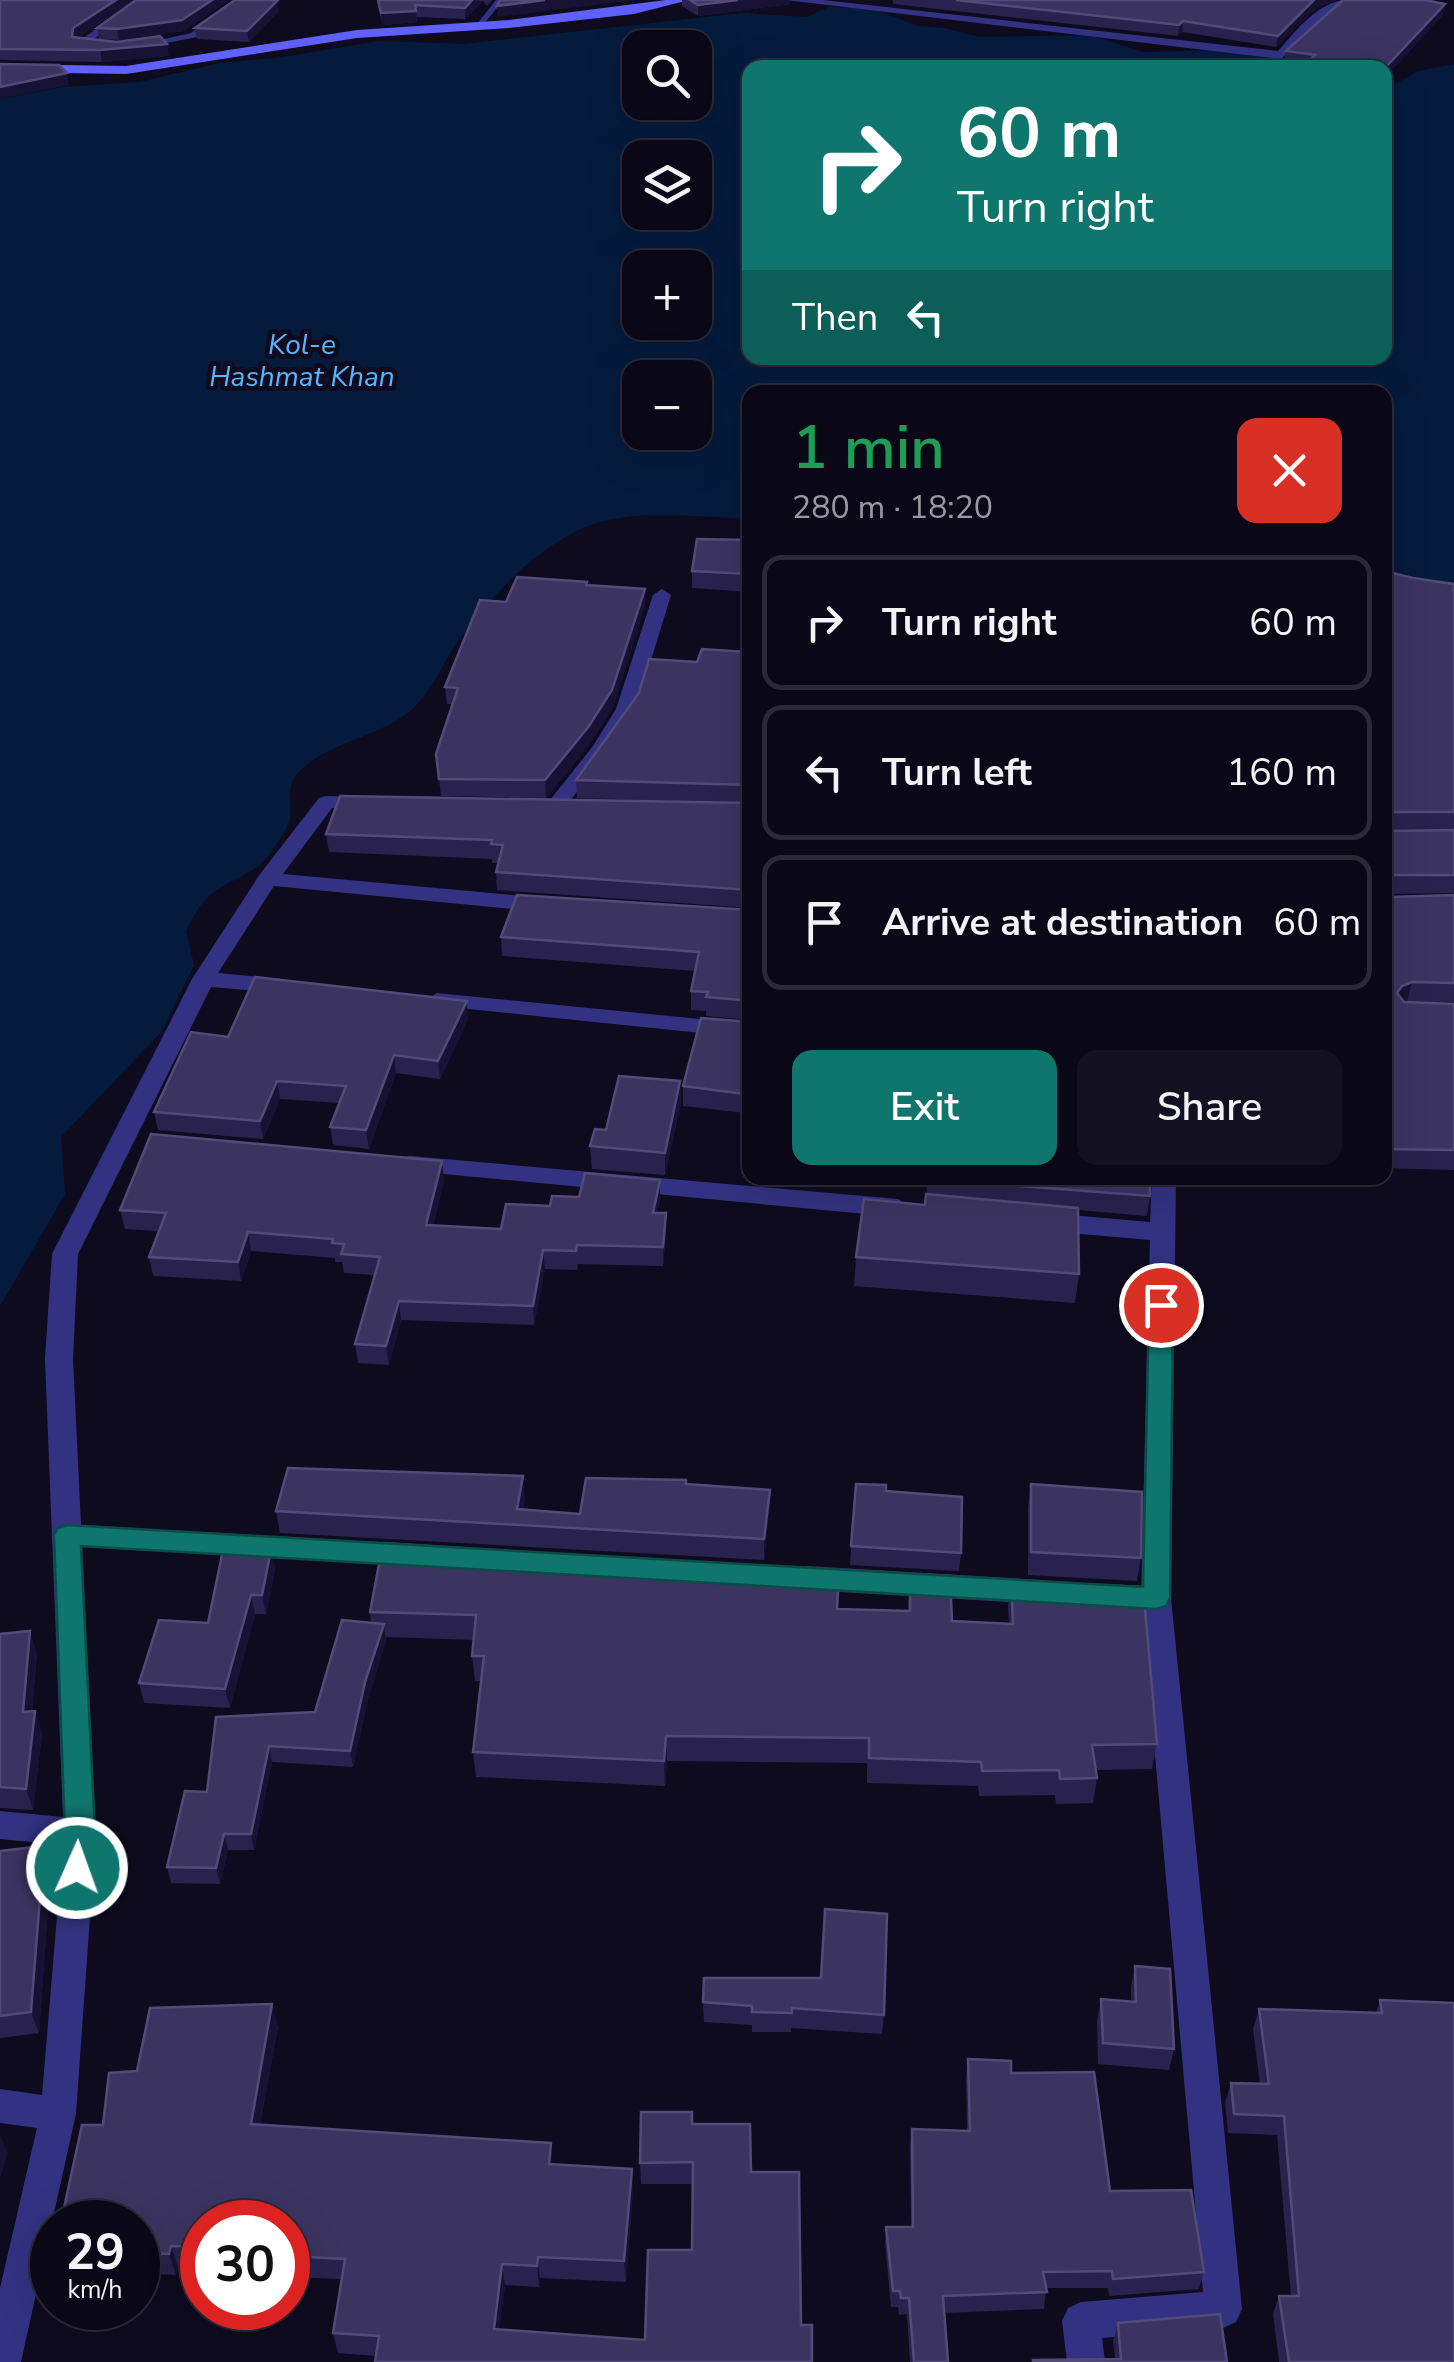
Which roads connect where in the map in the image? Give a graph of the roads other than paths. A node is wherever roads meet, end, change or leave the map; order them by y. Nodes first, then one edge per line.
1 (145, 0) edge
2 (241, 0) edge
3 (500, 0) edge
4 (683, 0) edge
5 (792, 0) edge
6 (1342, 0) edge
7 (476, 26) junction
8 (101, 46) edge
9 (138, 46) edge
10 (0, 68) edge
11 (662, 595) dead end
12 (402, 804) edge
13 (553, 809) edge
14 (268, 879) junction
15 (576, 907) edge
16 (202, 979) junction
17 (302, 988) edge
18 (421, 999) edge
19 (742, 1030) edge
20 (121, 1138) junction
21 (160, 1141) edge
22 (376, 1161) edge
23 (1164, 1185) edge
24 (926, 1211) edge
25 (1024, 1220) edge
26 (1162, 1232) junction
27 (67, 1535) junction
28 (444, 1557) edge
29 (780, 1576) edge
30 (1077, 1594) edge
31 (0, 1825) edge
32 (80, 1833) junction
33 (0, 2106) edge
34 (58, 2114) junction
35 (2, 2362) edge
36 (1086, 2362) edge

1 - 8 lane
2 - 9 lane
3 - 7 lane
4 - 7 street
5 - 6 street
7 - 10 street
11 - 13 street
12 - 14 street
14 - 15 street
14 - 16 street
16 - 17 street
16 - 20 street
18 - 19 street
20 - 21 street
20 - 27 street
22 - 24 street
23 - 26 street
25 - 26 street
26 - 36 street
27 - 28 street
27 - 32 street
29 - 30 street
31 - 32 street
32 - 34 street
33 - 34 street
34 - 35 street

